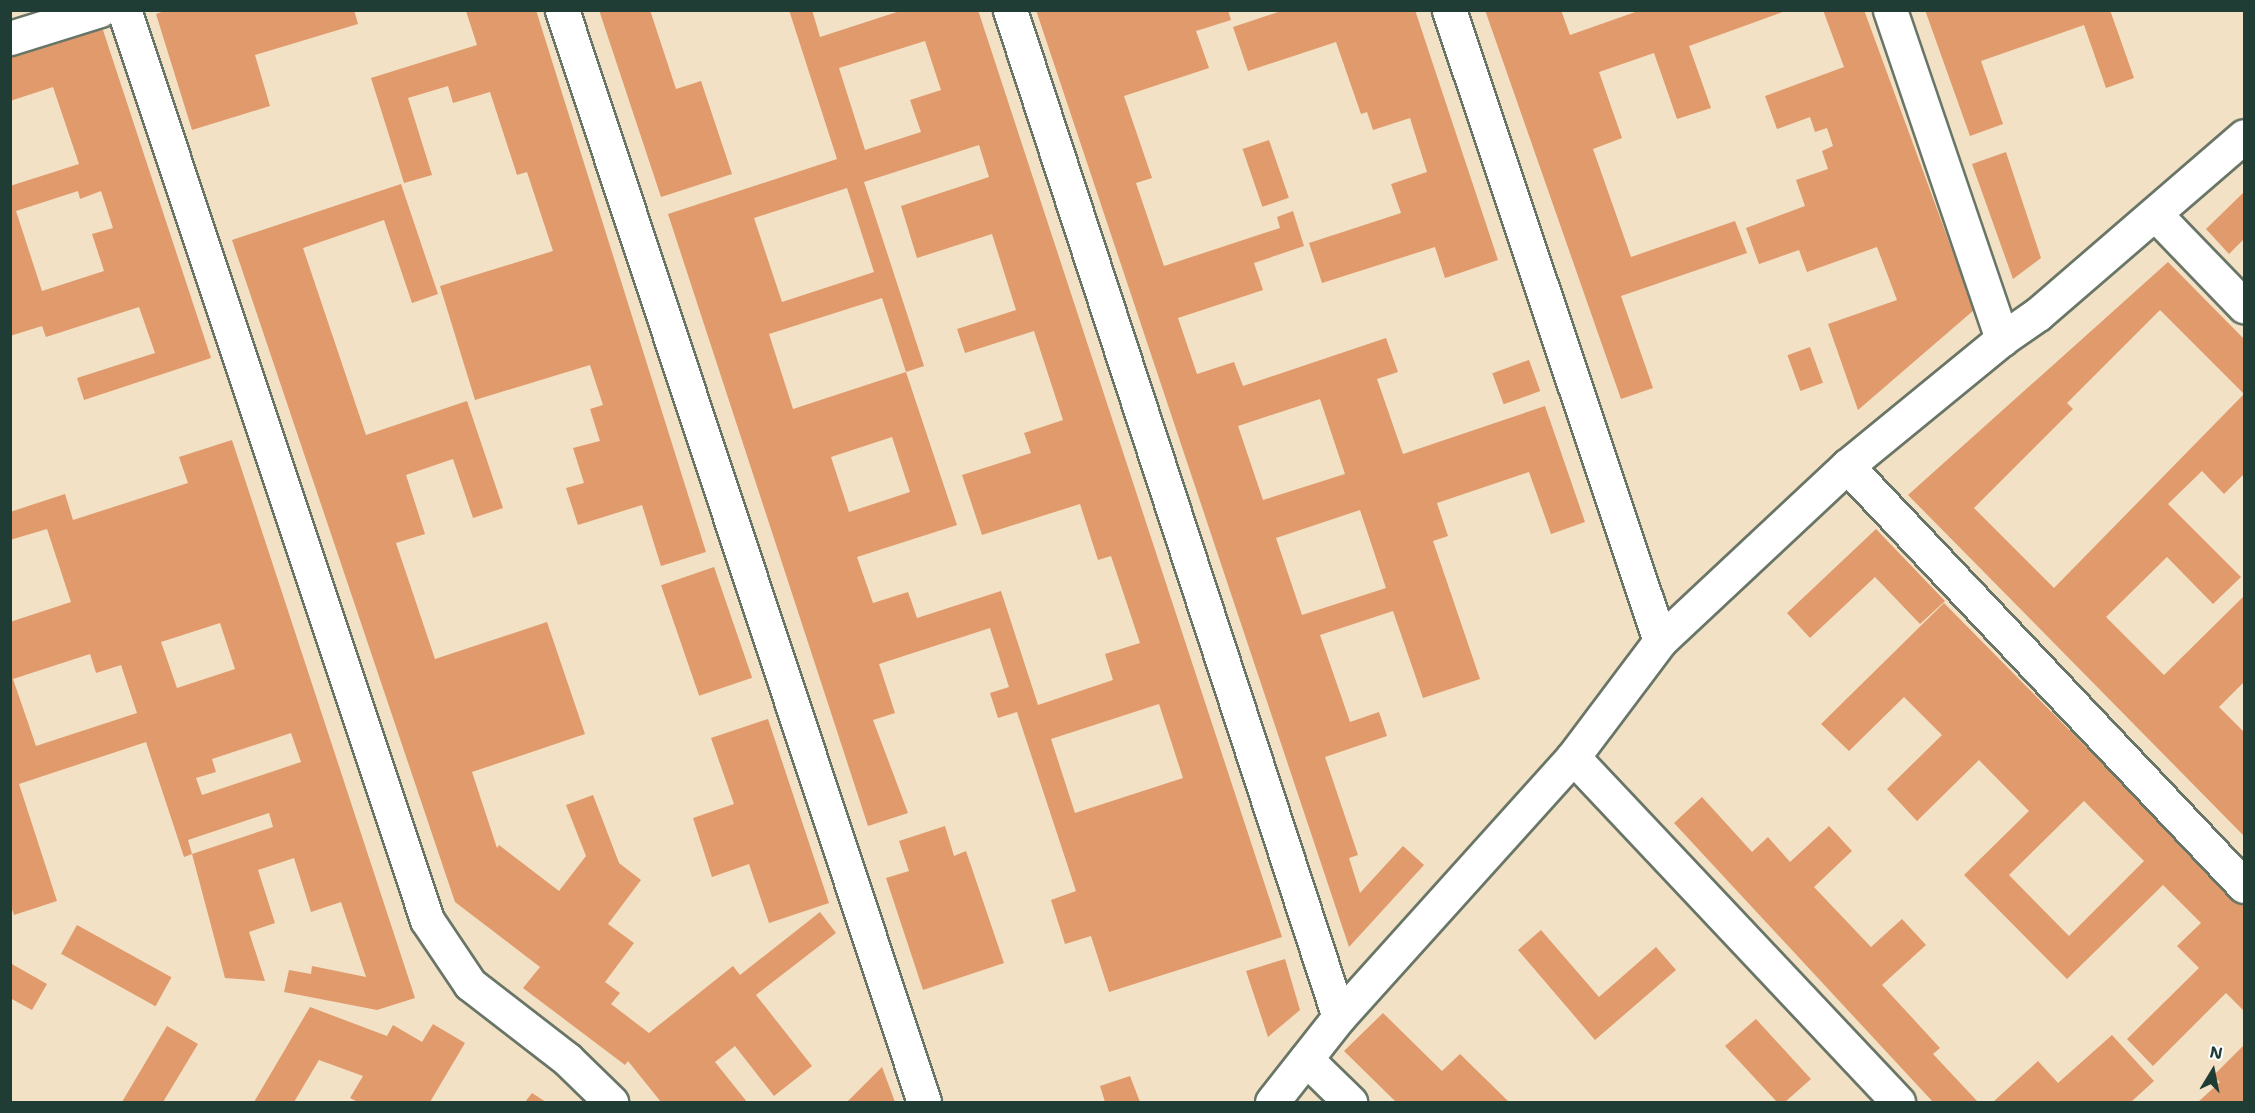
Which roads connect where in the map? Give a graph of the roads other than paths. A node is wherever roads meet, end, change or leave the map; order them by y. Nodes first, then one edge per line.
1 (100, 10) edge
2 (124, 10) edge
3 (562, 10) edge
4 (1010, 10) edge
5 (1449, 10) edge
6 (1890, 10) edge
7 (10, 38) edge
8 (2244, 136) edge
9 (2156, 215) junction
10 (2244, 306) edge
11 (2002, 339) junction
12 (1847, 466) junction
13 (1660, 641) junction
14 (1573, 757) junction
15 (2244, 886) edge
16 (1339, 1017) junction
17 (1306, 1059) junction
18 (611, 1102) edge
19 (924, 1102) edge
20 (1272, 1102) edge
21 (1350, 1102) edge
22 (1898, 1102) edge

1 - 7 street
2 - 18 street
3 - 19 street
4 - 16 street
5 - 13 street
6 - 11 street
8 - 9 street
9 - 10 street
9 - 11 street
11 - 12 street
12 - 13 street
12 - 15 street
13 - 14 street
14 - 16 street
14 - 22 street
16 - 17 street
17 - 20 street
17 - 21 street

